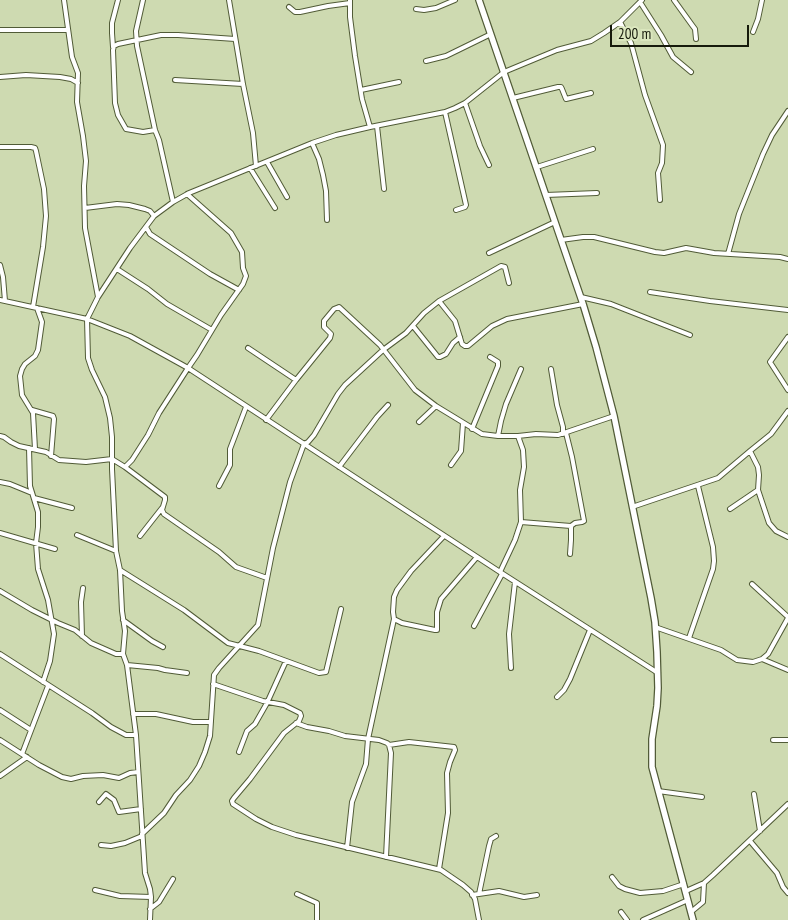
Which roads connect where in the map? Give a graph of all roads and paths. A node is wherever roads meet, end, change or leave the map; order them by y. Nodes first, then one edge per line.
1 (64, 0) edge
2 (118, 0) edge
3 (143, 0) edge
4 (230, 0) edge
5 (455, 0) edge
6 (479, 0) edge
7 (674, 0) edge
8 (762, 0) edge
9 (641, 1) edge
10 (350, 2) edge
11 (289, 7) dead end
12 (416, 8) dead end
13 (620, 22) junction
14 (0, 30) edge
15 (68, 30) junction
16 (753, 32) dead end
17 (491, 34) junction
18 (235, 39) junction
19 (696, 39) dead end
20 (136, 40) junction
21 (114, 48) junction
22 (426, 62) dead end
23 (504, 72) junction
24 (691, 72) dead end
25 (0, 77) edge
26 (175, 80) dead end
27 (399, 82) dead end
28 (78, 83) junction
29 (242, 84) junction
30 (361, 90) junction
31 (591, 93) dead end
32 (513, 98) junction
33 (465, 103) junction
34 (788, 111) edge
35 (446, 112) junction
36 (376, 126) junction
37 (370, 127) junction
38 (155, 130) junction
39 (312, 143) junction
40 (0, 147) edge
41 (593, 149) dead end
42 (267, 162) junction
43 (489, 165) dead end
44 (256, 166) junction
45 (537, 167) junction
46 (250, 168) junction
47 (384, 189) dead end
48 (597, 193) dead end
49 (187, 194) junction
50 (546, 195) junction
51 (287, 197) dead end
52 (660, 200) dead end
53 (173, 202) junction
54 (85, 208) junction
55 (275, 208) dead end
56 (456, 210) dead end
57 (154, 216) junction
58 (328, 220) dead end
59 (555, 222) junction
60 (146, 227) junction
61 (141, 234) junction
62 (150, 234) junction
63 (561, 240) junction
64 (490, 253) dead end
65 (728, 254) junction
66 (788, 258) edge
67 (0, 266) edge
68 (117, 269) junction
69 (510, 283) dead end
70 (239, 290) junction
71 (650, 292) dead end
72 (98, 297) junction
73 (580, 297) junction
74 (2, 300) edge
75 (439, 302) junction
76 (583, 304) junction
77 (35, 307) junction
78 (788, 310) edge
79 (87, 319) junction
80 (413, 326) junction
81 (212, 330) junction
82 (690, 335) dead end
83 (460, 337) junction
84 (788, 337) edge
85 (248, 348) dead end
86 (383, 350) junction
87 (490, 356) dead end
88 (188, 368) junction
89 (521, 369) dead end
90 (551, 369) dead end
91 (296, 380) junction
92 (788, 390) edge
93 (388, 405) dead end
94 (436, 406) junction
95 (246, 407) junction
96 (32, 410) junction
97 (788, 411) edge
98 (614, 416) junction
99 (266, 420) junction
100 (419, 422) dead end
101 (463, 423) junction
102 (472, 429) junction
103 (566, 433) junction
104 (0, 436) edge
105 (498, 436) junction
106 (518, 436) junction
107 (304, 444) junction
108 (29, 448) junction
109 (35, 449) junction
110 (750, 451) junction
111 (51, 456) junction
112 (112, 459) junction
113 (451, 465) dead end
114 (125, 467) junction
115 (339, 467) junction
116 (0, 482) edge
117 (220, 486) dead end
118 (698, 486) junction
119 (758, 490) junction
120 (33, 496) junction
121 (162, 507) junction
122 (632, 507) junction
123 (72, 508) dead end
124 (730, 509) dead end
125 (521, 522) junction
126 (571, 526) junction
127 (0, 532) edge
128 (77, 535) dead end
129 (140, 536) dead end
130 (444, 536) junction
131 (788, 537) edge
132 (36, 543) junction
133 (55, 549) dead end
134 (116, 551) junction
135 (570, 554) dead end
136 (477, 557) junction
137 (120, 570) junction
138 (501, 573) junction
139 (267, 578) junction
140 (515, 582) junction
141 (752, 584) dead end
142 (83, 588) dead end
143 (0, 591) edge
144 (341, 609) dead end
145 (788, 618) edge
146 (394, 619) junction
147 (52, 620) junction
148 (123, 620) junction
149 (474, 626) dead end
150 (655, 626) junction
151 (590, 630) junction
152 (82, 636) junction
153 (690, 638) junction
154 (228, 643) junction
155 (163, 646) dead end
156 (240, 646) junction
157 (232, 653) junction
158 (0, 654) edge
159 (123, 654) junction
160 (762, 659) junction
161 (286, 661) junction
162 (127, 665) junction
163 (511, 668) dead end
164 (788, 670) edge
165 (187, 673) dead end
166 (658, 673) junction
167 (43, 682) junction
168 (213, 684) junction
169 (48, 686) junction
170 (557, 697) dead end
171 (268, 703) junction
172 (0, 710) edge
173 (134, 714) junction
174 (211, 722) junction
175 (296, 723) junction
176 (31, 730) junction
177 (136, 734) junction
178 (368, 739) junction
179 (0, 740) edge
180 (773, 740) dead end
181 (788, 740) edge
182 (389, 745) junction
183 (239, 752) dead end
184 (22, 754) junction
185 (27, 757) junction
186 (138, 772) junction
187 (0, 776) edge
188 (658, 791) junction
189 (754, 794) dead end
190 (702, 798) dead end
191 (99, 802) dead end
192 (787, 806) edge
193 (141, 809) junction
194 (760, 830) junction
195 (142, 835) junction
196 (496, 836) dead end
197 (750, 841) junction
198 (101, 846) dead end
199 (347, 848) junction
200 (386, 856) junction
201 (439, 869) junction
202 (612, 877) dead end
203 (172, 879) dead end
204 (704, 883) junction
205 (684, 884) junction
206 (94, 890) dead end
207 (686, 891) junction
208 (788, 893) edge
209 (297, 894) dead end
210 (479, 894) junction
211 (472, 895) junction
212 (537, 895) dead end
213 (151, 898) junction
214 (688, 900) junction
215 (150, 909) junction
216 (621, 912) dead end
217 (691, 912) junction
218 (150, 920) edge
219 (317, 920) edge
220 (480, 920) edge
221 (627, 920) edge
222 (643, 920) edge
223 (693, 920) edge

1 - 15 street
2 - 21 street
3 - 20 street
4 - 18 street
5 - 12 street
6 - 17 street
7 - 19 street
8 - 16 street
9 - 13 street
9 - 24 street
10 - 11 street
10 - 30 street
13 - 23 street
13 - 52 street
14 - 15 street
15 - 28 street
17 - 22 street
17 - 23 street
18 - 20 street
18 - 29 street
20 - 21 street
20 - 38 street
21 - 38 street
23 - 32 street
23 - 33 street
25 - 28 street
26 - 29 street
27 - 30 street
28 - 54 street
29 - 44 street
30 - 37 street
31 - 32 street
32 - 45 street
33 - 35 street
33 - 43 street
34 - 65 street
35 - 36 street
35 - 56 street
36 - 37 street
36 - 47 street
37 - 39 street
38 - 53 street
39 - 42 street
39 - 58 street
40 - 77 street
41 - 45 street
42 - 44 street
42 - 51 street
44 - 46 street
45 - 50 street
46 - 49 street
46 - 55 street
48 - 50 street
49 - 53 street
49 - 70 street
50 - 59 street
53 - 57 street
54 - 57 street
54 - 72 street
57 - 60 street
59 - 63 street
59 - 64 street
60 - 61 street
60 - 62 street
61 - 62 street
61 - 68 street
62 - 70 street
63 - 65 street
63 - 73 street
65 - 66 street
67 - 74 street
68 - 72 street
68 - 81 street
69 - 75 street
70 - 81 street
71 - 78 street
72 - 79 street
73 - 76 street
73 - 82 street
74 - 77 street
75 - 80 street
75 - 83 street
76 - 83 street
76 - 98 street
77 - 79 street
77 - 96 street
79 - 88 street
79 - 112 street
80 - 83 street
80 - 86 street
81 - 88 street
84 - 92 street
85 - 91 street
86 - 91 street
86 - 94 street
86 - 107 street
87 - 102 street
88 - 95 street
88 - 114 street
89 - 105 street
90 - 103 street
91 - 99 street
93 - 115 street
94 - 100 street
94 - 101 street
95 - 99 street
95 - 117 street
96 - 109 street
96 - 111 street
97 - 110 street
98 - 103 street
98 - 122 street
99 - 107 street
101 - 102 street
101 - 113 street
102 - 105 street
103 - 106 street
103 - 126 street
104 - 108 street
105 - 106 street
106 - 125 street
107 - 115 street
107 - 139 street
108 - 109 street
108 - 120 street
109 - 111 street
110 - 118 street
110 - 119 street
111 - 112 street
112 - 114 street
112 - 134 street
114 - 121 street
115 - 130 street
116 - 120 street
118 - 122 street
118 - 153 street
119 - 124 street
119 - 131 street
120 - 123 street
120 - 132 street
121 - 129 street
121 - 139 street
122 - 150 street
125 - 126 street
125 - 138 street
126 - 135 street
127 - 132 street
128 - 134 street
130 - 136 street
130 - 146 street
132 - 133 street
132 - 147 street
134 - 137 street
136 - 138 street
136 - 146 street
137 - 148 street
137 - 154 street
138 - 140 street
138 - 149 street
139 - 156 street
140 - 151 street
140 - 163 street
141 - 145 street
142 - 152 street
143 - 147 street
144 - 161 street
145 - 160 street
146 - 178 street
147 - 152 street
147 - 167 street
148 - 155 street
148 - 159 street
150 - 153 street
150 - 166 street
151 - 166 street
151 - 170 street
152 - 159 street
153 - 160 street
154 - 156 street
154 - 157 street
156 - 157 street
156 - 161 street
157 - 168 street
158 - 167 street
159 - 162 street
160 - 164 street
161 - 171 street
162 - 165 street
162 - 173 street
166 - 188 street
167 - 169 street
168 - 171 street
168 - 174 street
169 - 176 street
169 - 177 street
171 - 175 street
171 - 183 street
172 - 176 street
173 - 174 street
173 - 177 street
174 - 195 street
175 - 178 street
175 - 199 street
176 - 184 street
177 - 186 street
178 - 182 street
178 - 199 street
179 - 184 street
180 - 181 street
182 - 200 street
182 - 201 street
184 - 185 street
185 - 186 street
185 - 187 street
186 - 193 street
188 - 190 street
188 - 205 street
189 - 194 street
191 - 193 street
192 - 194 street
193 - 195 street
194 - 197 street
195 - 198 street
195 - 213 street
196 - 210 street
197 - 204 street
197 - 208 street
199 - 200 street
200 - 201 street
201 - 211 street
202 - 205 street
203 - 215 street
204 - 207 street
204 - 217 street
205 - 207 street
206 - 213 street
207 - 214 street
209 - 219 street
210 - 211 street
210 - 212 street
211 - 220 street
213 - 215 street
214 - 217 street
214 - 222 street
215 - 218 street
216 - 221 street
217 - 223 street

